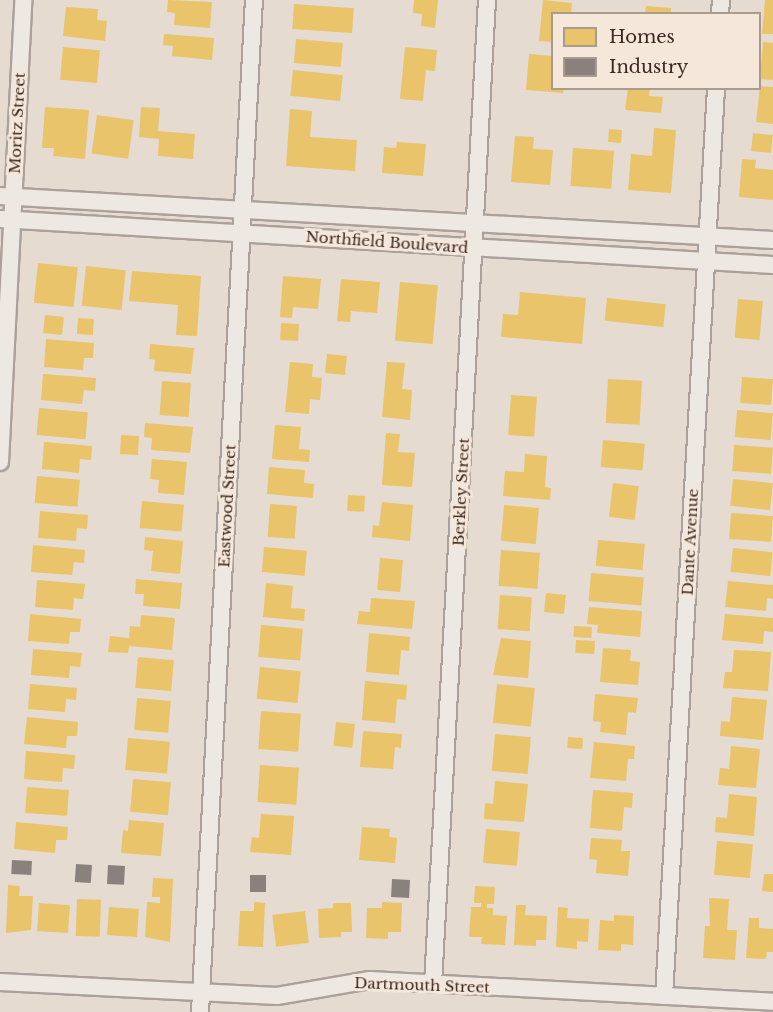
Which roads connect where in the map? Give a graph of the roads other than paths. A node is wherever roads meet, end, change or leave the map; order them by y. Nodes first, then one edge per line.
1 (23, 0) edge
2 (254, 0) edge
3 (487, 0) edge
4 (716, 90) edge
5 (7, 197) edge
6 (244, 209) junction
7 (6, 220) edge
8 (476, 223) junction
9 (243, 233) junction
10 (707, 236) junction
11 (773, 240) edge
12 (475, 247) junction
13 (706, 260) junction
14 (773, 264) edge
15 (0, 462) edge
16 (0, 982) edge
17 (433, 984) junction
18 (201, 992) junction
19 (664, 996) junction
20 (773, 1002) edge
21 (200, 1012) edge

1 - 5 street, Moritz Street
2 - 6 street, Eastwood Street
3 - 8 street, Berkley Street
4 - 10 street, Dante Avenue
5 - 6 street, Northfield Boulevard
5 - 7 street, Moritz Street
6 - 8 street, Northfield Boulevard
6 - 9 street, Eastwood Street
7 - 9 street, Northfield Boulevard
7 - 15 street, Moritz Street
8 - 10 street, Northfield Boulevard
8 - 12 street, Berkley Street
9 - 12 street, Northfield Boulevard
9 - 18 street, Eastwood Street
10 - 11 street, Northfield Boulevard
10 - 13 street, Dante Avenue
12 - 13 street, Northfield Boulevard
12 - 17 street, Berkley Street
13 - 14 street, Northfield Boulevard
13 - 19 street, Dante Avenue
16 - 18 street, Dartmouth Street
17 - 18 street, Dartmouth Street
17 - 19 street, Dartmouth Street
18 - 21 street, Eastwood Street
19 - 20 street, Dartmouth Street

